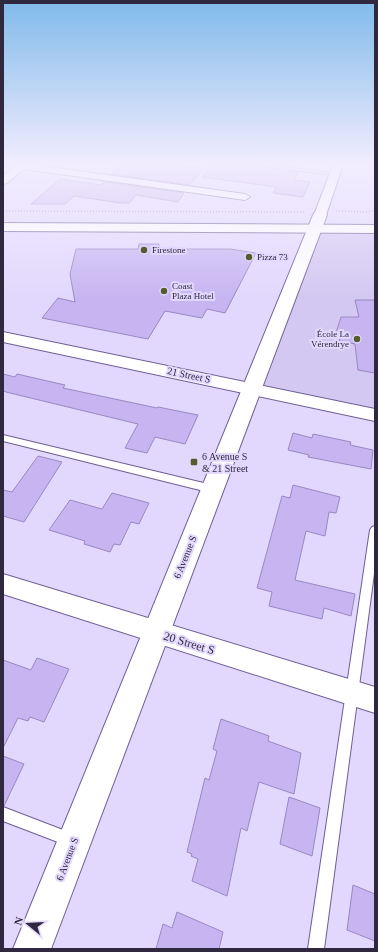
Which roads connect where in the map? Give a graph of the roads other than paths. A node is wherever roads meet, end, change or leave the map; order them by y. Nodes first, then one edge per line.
1 (322, 209) edge
2 (225, 215) dead end
3 (3, 216) edge
4 (319, 217) junction
5 (3, 227) edge
6 (375, 229) edge
7 (3, 337) edge
8 (252, 389) junction
9 (375, 414) edge
10 (3, 438) edge
11 (212, 490) junction
12 (375, 530) edge
13 (3, 584) edge
14 (155, 632) junction
15 (352, 692) junction
16 (375, 700) edge
17 (3, 814) edge
18 (74, 841) junction
19 (32, 949) edge
20 (316, 949) edge

1 - 4 street, 6 Avenue S
2 - 3 main road
4 - 5 main road
4 - 6 main road
4 - 8 main road, 6 Avenue S
7 - 8 street, 21 Street S
8 - 9 street, 21 Street S
8 - 11 main road, 6 Avenue S
10 - 11 lane
11 - 14 main road, 6 Avenue S
12 - 15 lane
13 - 14 street, 20 Street S
14 - 15 street, 20 Street S
14 - 18 main road, 6 Avenue S
15 - 16 street, 20 Street S
15 - 20 lane
17 - 18 lane
18 - 19 main road, 6 Avenue S

